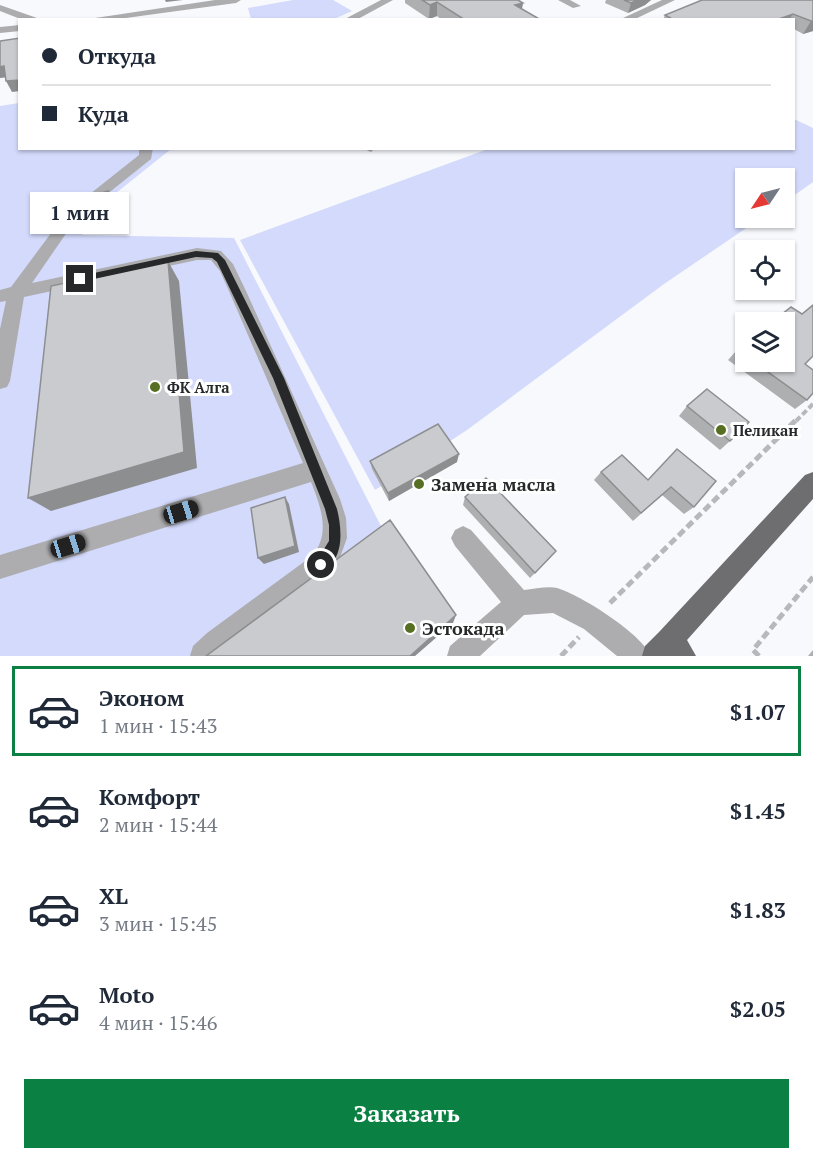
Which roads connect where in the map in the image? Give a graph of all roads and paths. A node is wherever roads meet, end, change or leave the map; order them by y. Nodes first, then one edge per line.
1 (236, 0) edge
2 (388, 0) edge
3 (563, 0) edge
4 (670, 0) edge
5 (199, 2) edge
6 (576, 6) dead end
7 (0, 8) edge
8 (28, 18) edge
9 (99, 18) edge
10 (353, 18) edge
11 (628, 18) dead end
12 (18, 28) edge
13 (0, 30) edge
14 (146, 150) edge
15 (8, 295) edge
16 (4, 335) edge
17 (0, 381) edge
18 (813, 404) edge
19 (316, 470) junction
20 (813, 483) edge
21 (463, 538) dead end
22 (0, 567) edge
23 (813, 577) edge
24 (519, 603) junction
25 (593, 620) junction
26 (669, 651) edge
27 (203, 656) edge
28 (460, 656) edge
29 (561, 656) edge
30 (638, 656) edge
31 (759, 656) edge

1 - 5 street
2 - 10 street
3 - 6 street
4 - 11 street
5 - 9 street
7 - 8 street
12 - 13 street
14 - 15 street
15 - 16 street
15 - 19 street
16 - 17 street
18 - 25 path
19 - 22 street
19 - 27 street
20 - 26 main road
21 - 24 street
23 - 31 path
24 - 25 street
24 - 28 street
25 - 29 path
25 - 30 street

